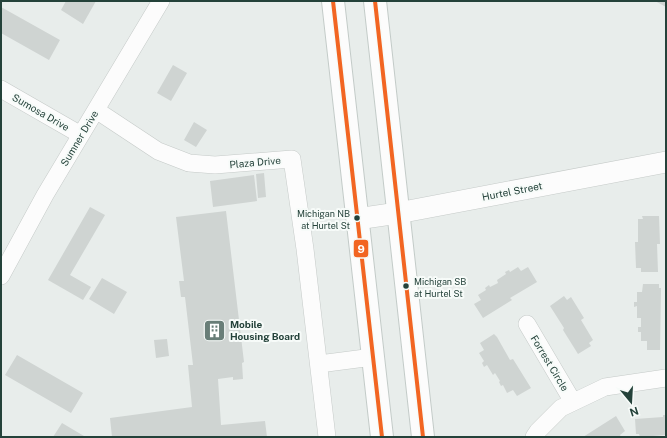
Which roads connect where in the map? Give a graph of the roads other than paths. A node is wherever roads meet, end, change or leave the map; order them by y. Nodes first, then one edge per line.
1 (161, 1) edge
2 (333, 1) edge
3 (375, 1) edge
4 (1, 89) edge
5 (96, 110) junction
6 (81, 135) junction
7 (666, 162) edge
8 (398, 213) junction
9 (357, 219) junction
10 (1, 276) edge
11 (527, 324) dead end
12 (373, 357) junction
13 (319, 364) junction
14 (666, 378) edge
15 (573, 402) junction
16 (328, 437) edge
17 (382, 437) edge
18 (423, 437) edge
19 (534, 437) edge

1 - 5 street, Sumner Drive
2 - 9 main road
3 - 8 main road
4 - 6 street, Sumosa Drive
5 - 6 street, Sumner Drive
5 - 13 street, Plaza Drive
6 - 10 street, Sumner Drive
7 - 8 street, Hurtel Street
8 - 9 street, Hurtel Street
8 - 18 main road
9 - 12 main road
11 - 15 street, Forrest Circle
12 - 13 street
12 - 17 main road
13 - 16 street, Plaza Drive
14 - 15 street
15 - 19 street

